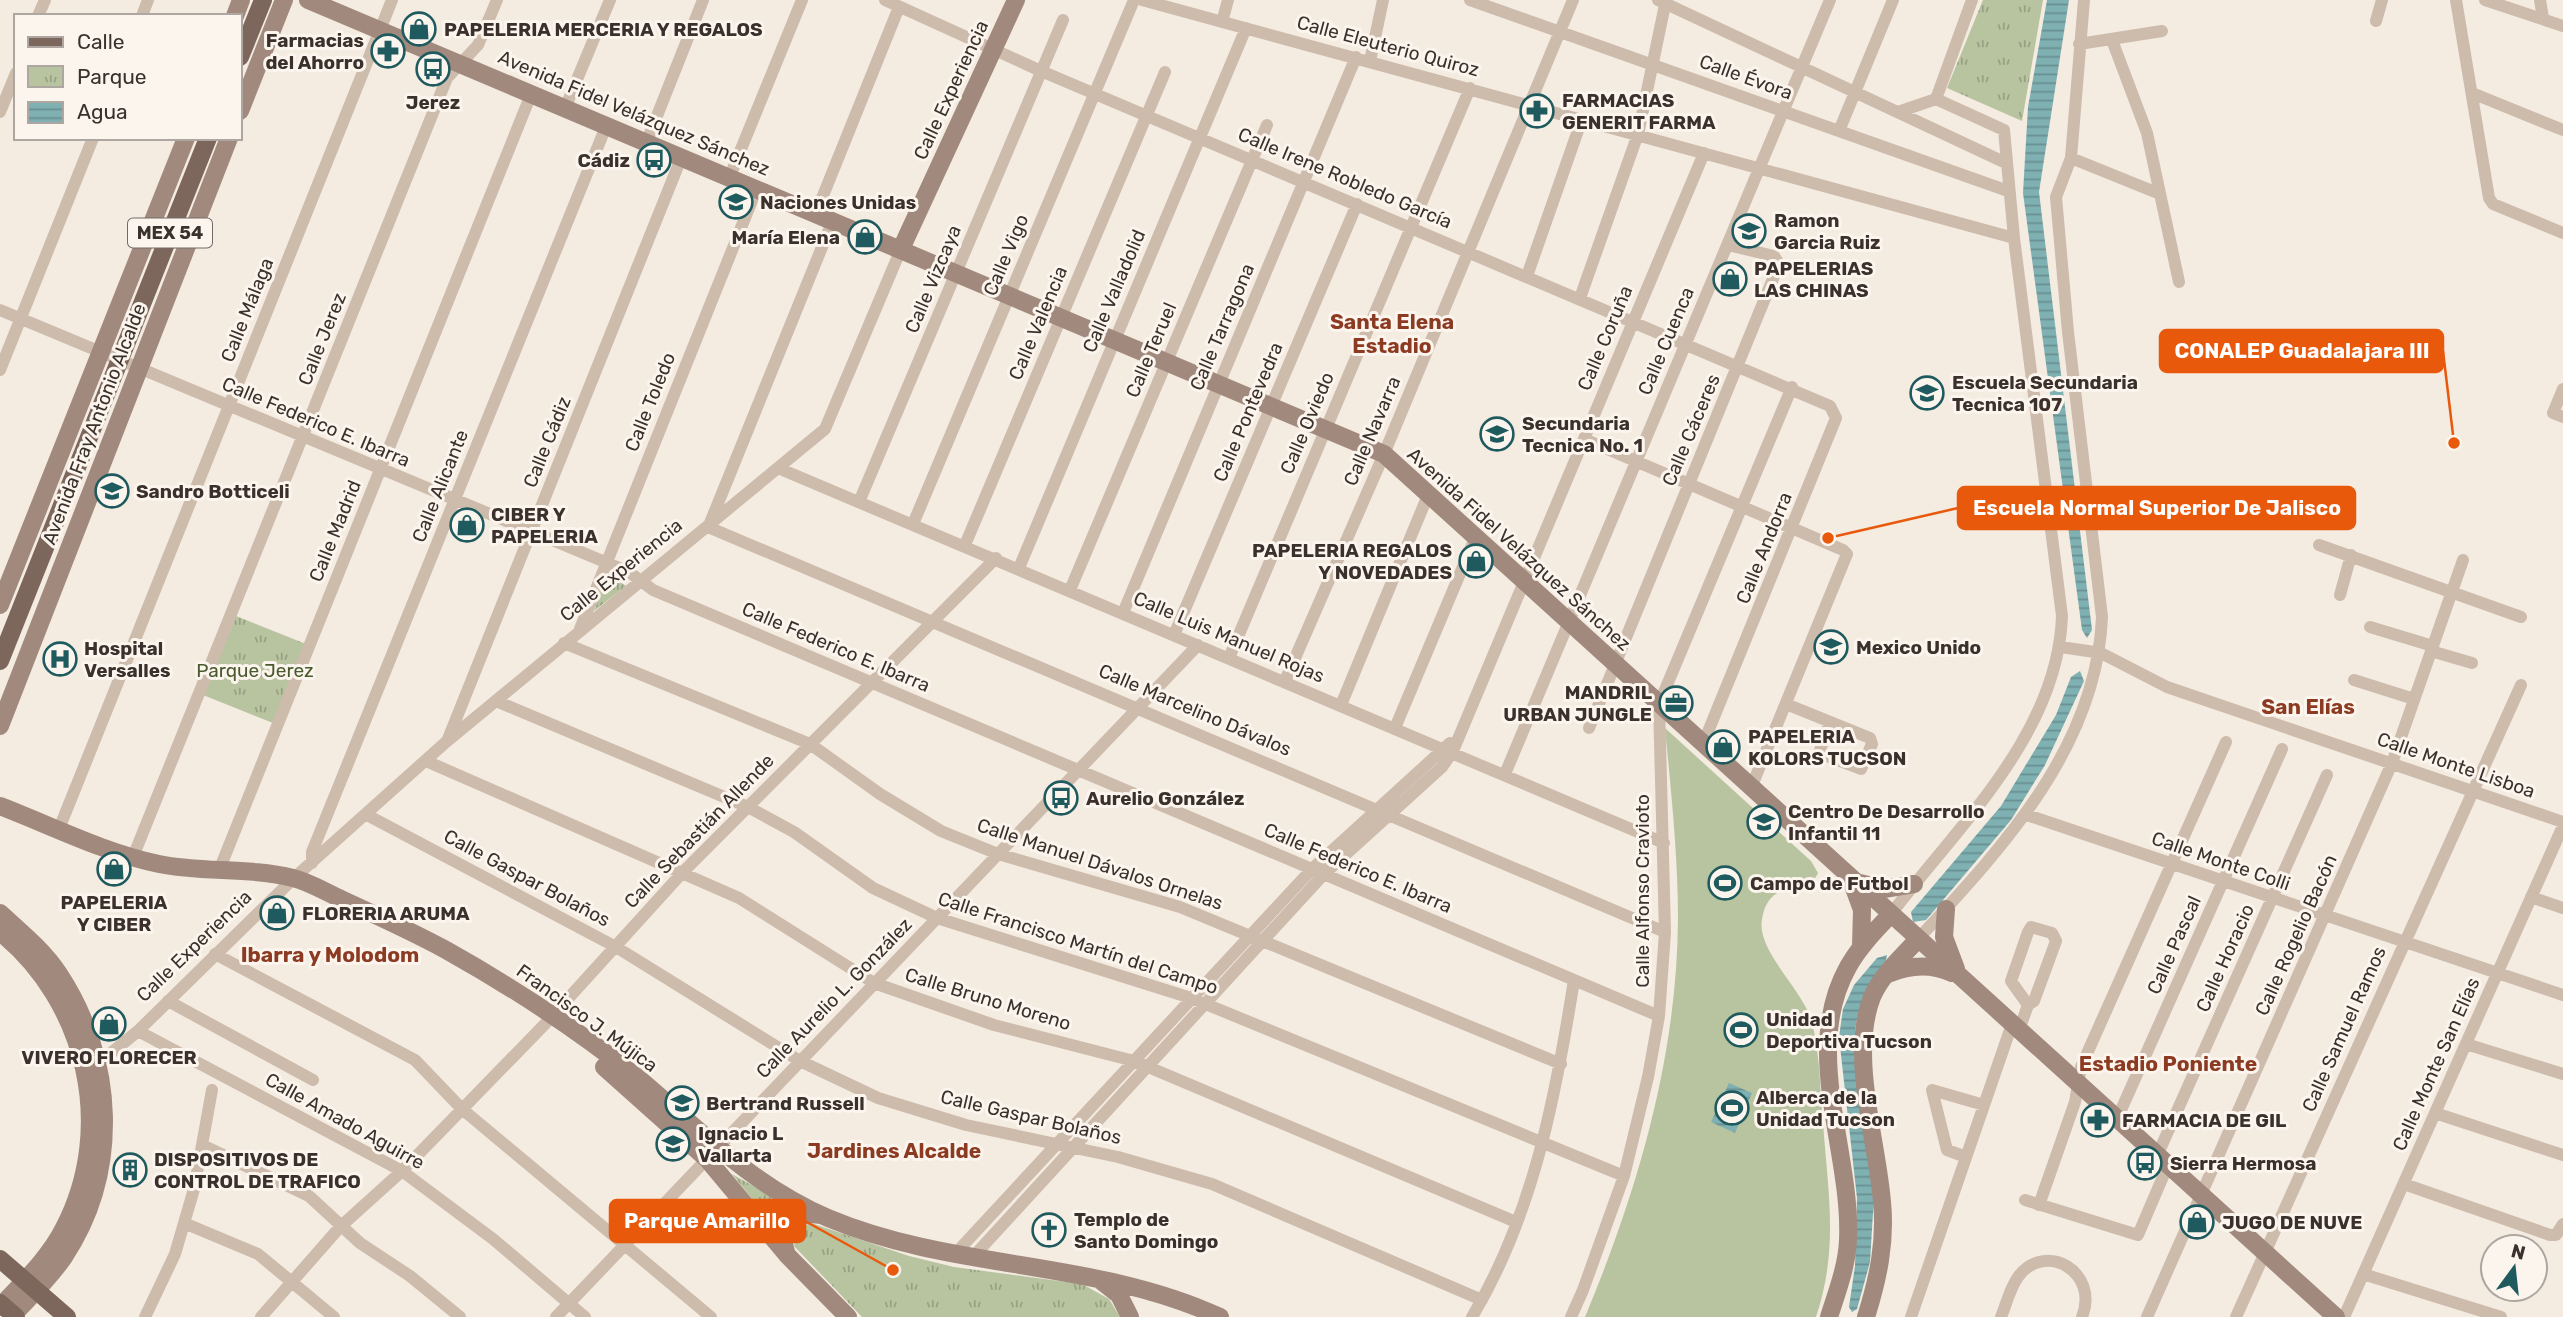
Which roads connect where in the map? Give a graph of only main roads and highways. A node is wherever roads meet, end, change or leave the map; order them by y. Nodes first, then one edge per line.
1 (262, 0) edge
2 (242, 52) edge
3 (207, 140) edge
4 (0, 661) edge
5 (0, 1259) edge
6 (67, 1317) edge

1 - 2 main road
3 - 4 main road, Avenida Fray Antonio Alcalde / MEX 54
5 - 6 main road

